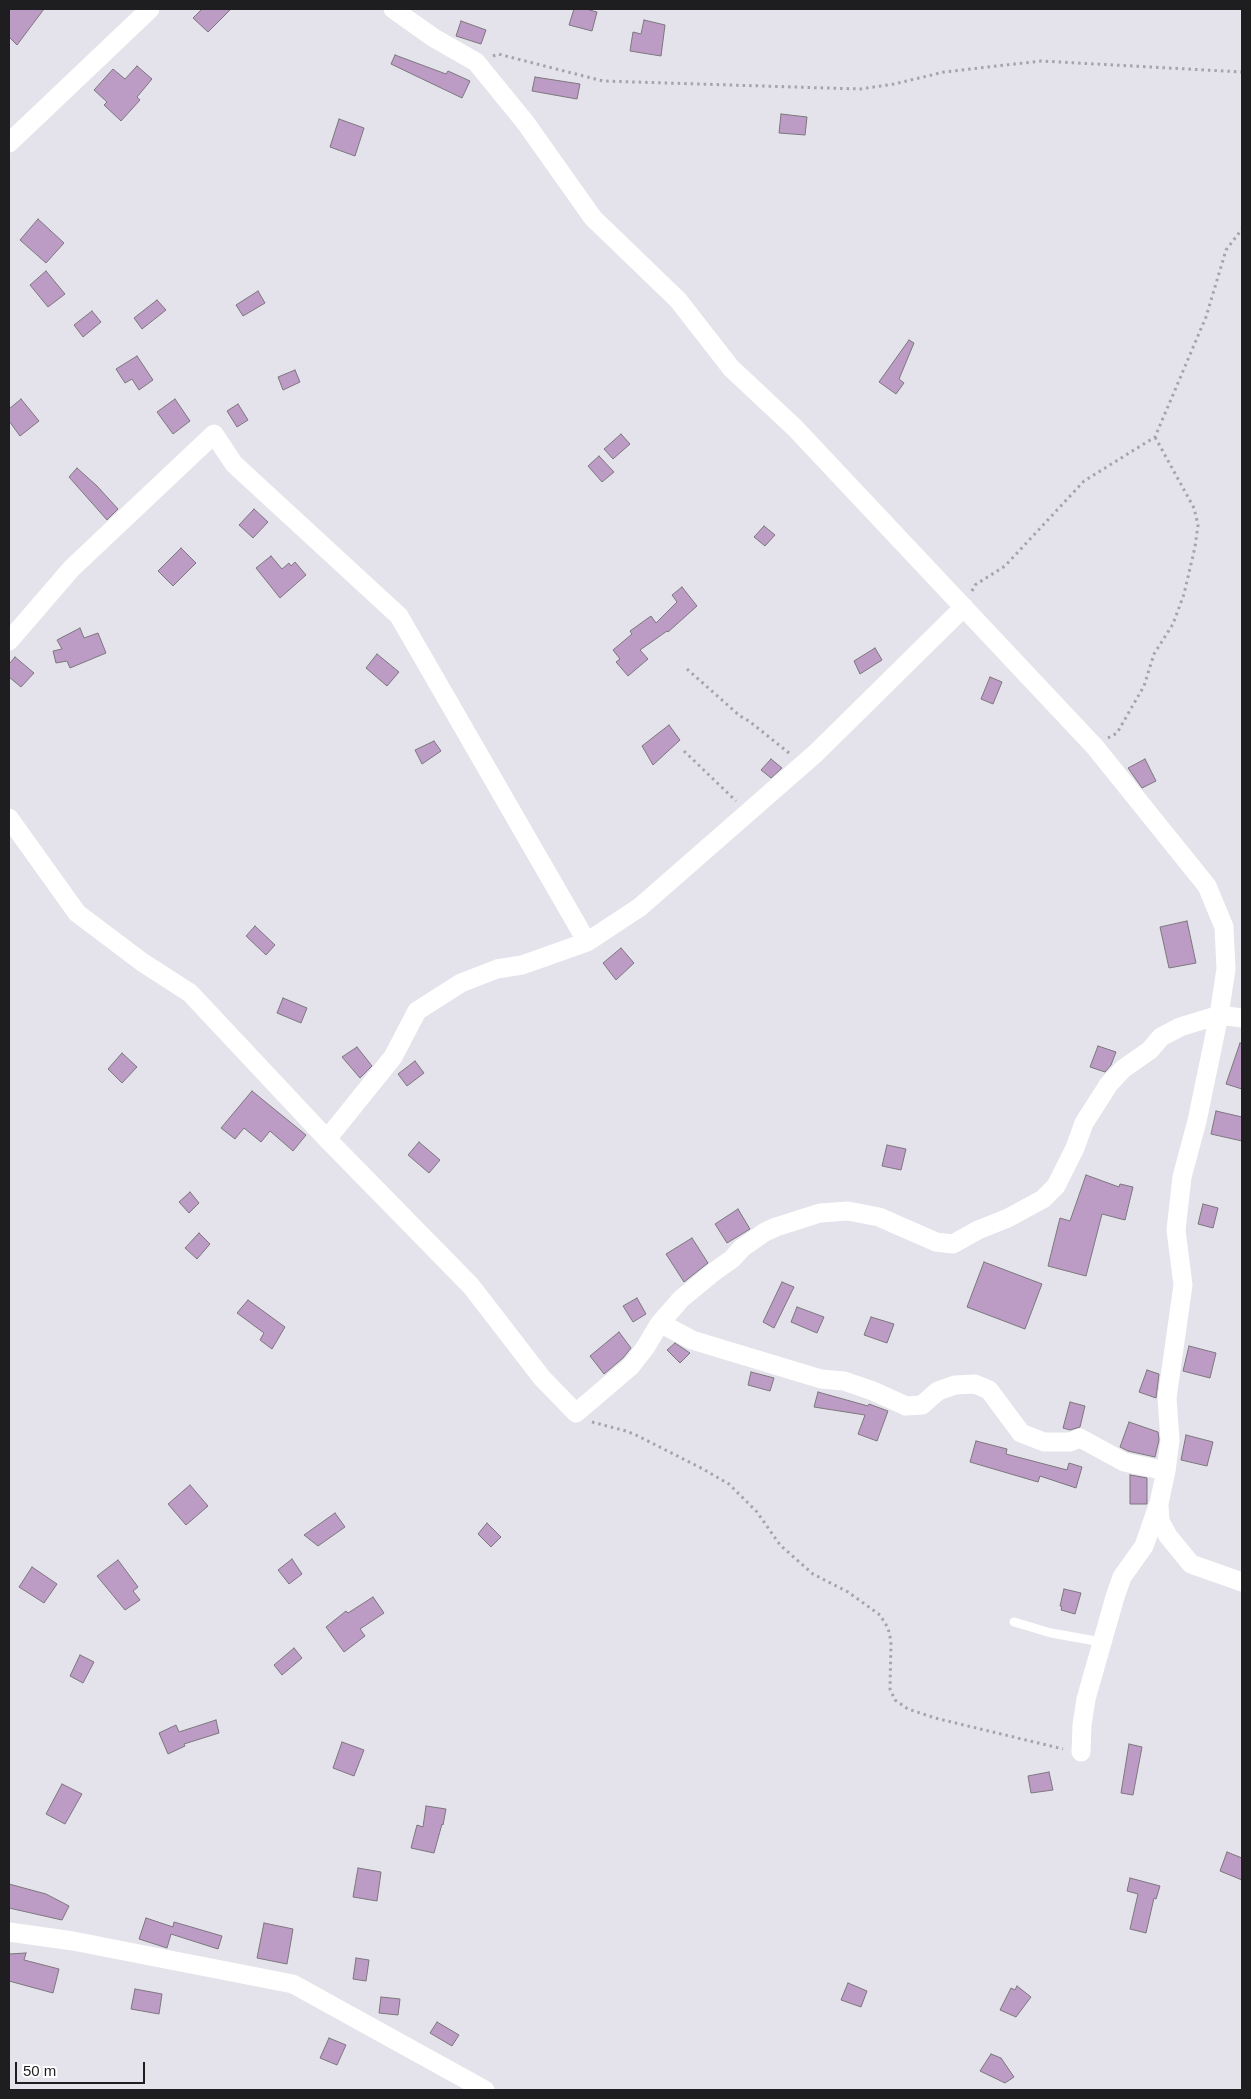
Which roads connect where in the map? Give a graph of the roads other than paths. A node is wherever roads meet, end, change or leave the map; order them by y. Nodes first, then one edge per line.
1 (150, 9) edge
2 (393, 9) edge
3 (9, 143) edge
4 (964, 607) junction
5 (9, 641) edge
6 (9, 818) edge
7 (587, 942) junction
8 (1219, 1015) junction
9 (1242, 1018) edge
10 (327, 1139) junction
11 (660, 1323) junction
12 (1166, 1471) junction
13 (1158, 1503) junction
14 (1242, 1582) edge
15 (1014, 1622) dead end
16 (1102, 1642) junction
17 (1081, 1752) road end
18 (9, 1932) edge
19 (485, 2090) edge

1 - 3 street
2 - 4 street
4 - 7 street
4 - 8 street
5 - 7 street
6 - 10 street
7 - 10 street
8 - 9 street
8 - 11 street
8 - 12 street
10 - 11 street
11 - 12 street
12 - 13 street
13 - 14 street
13 - 16 street
15 - 16 lane
16 - 17 street
18 - 19 street

